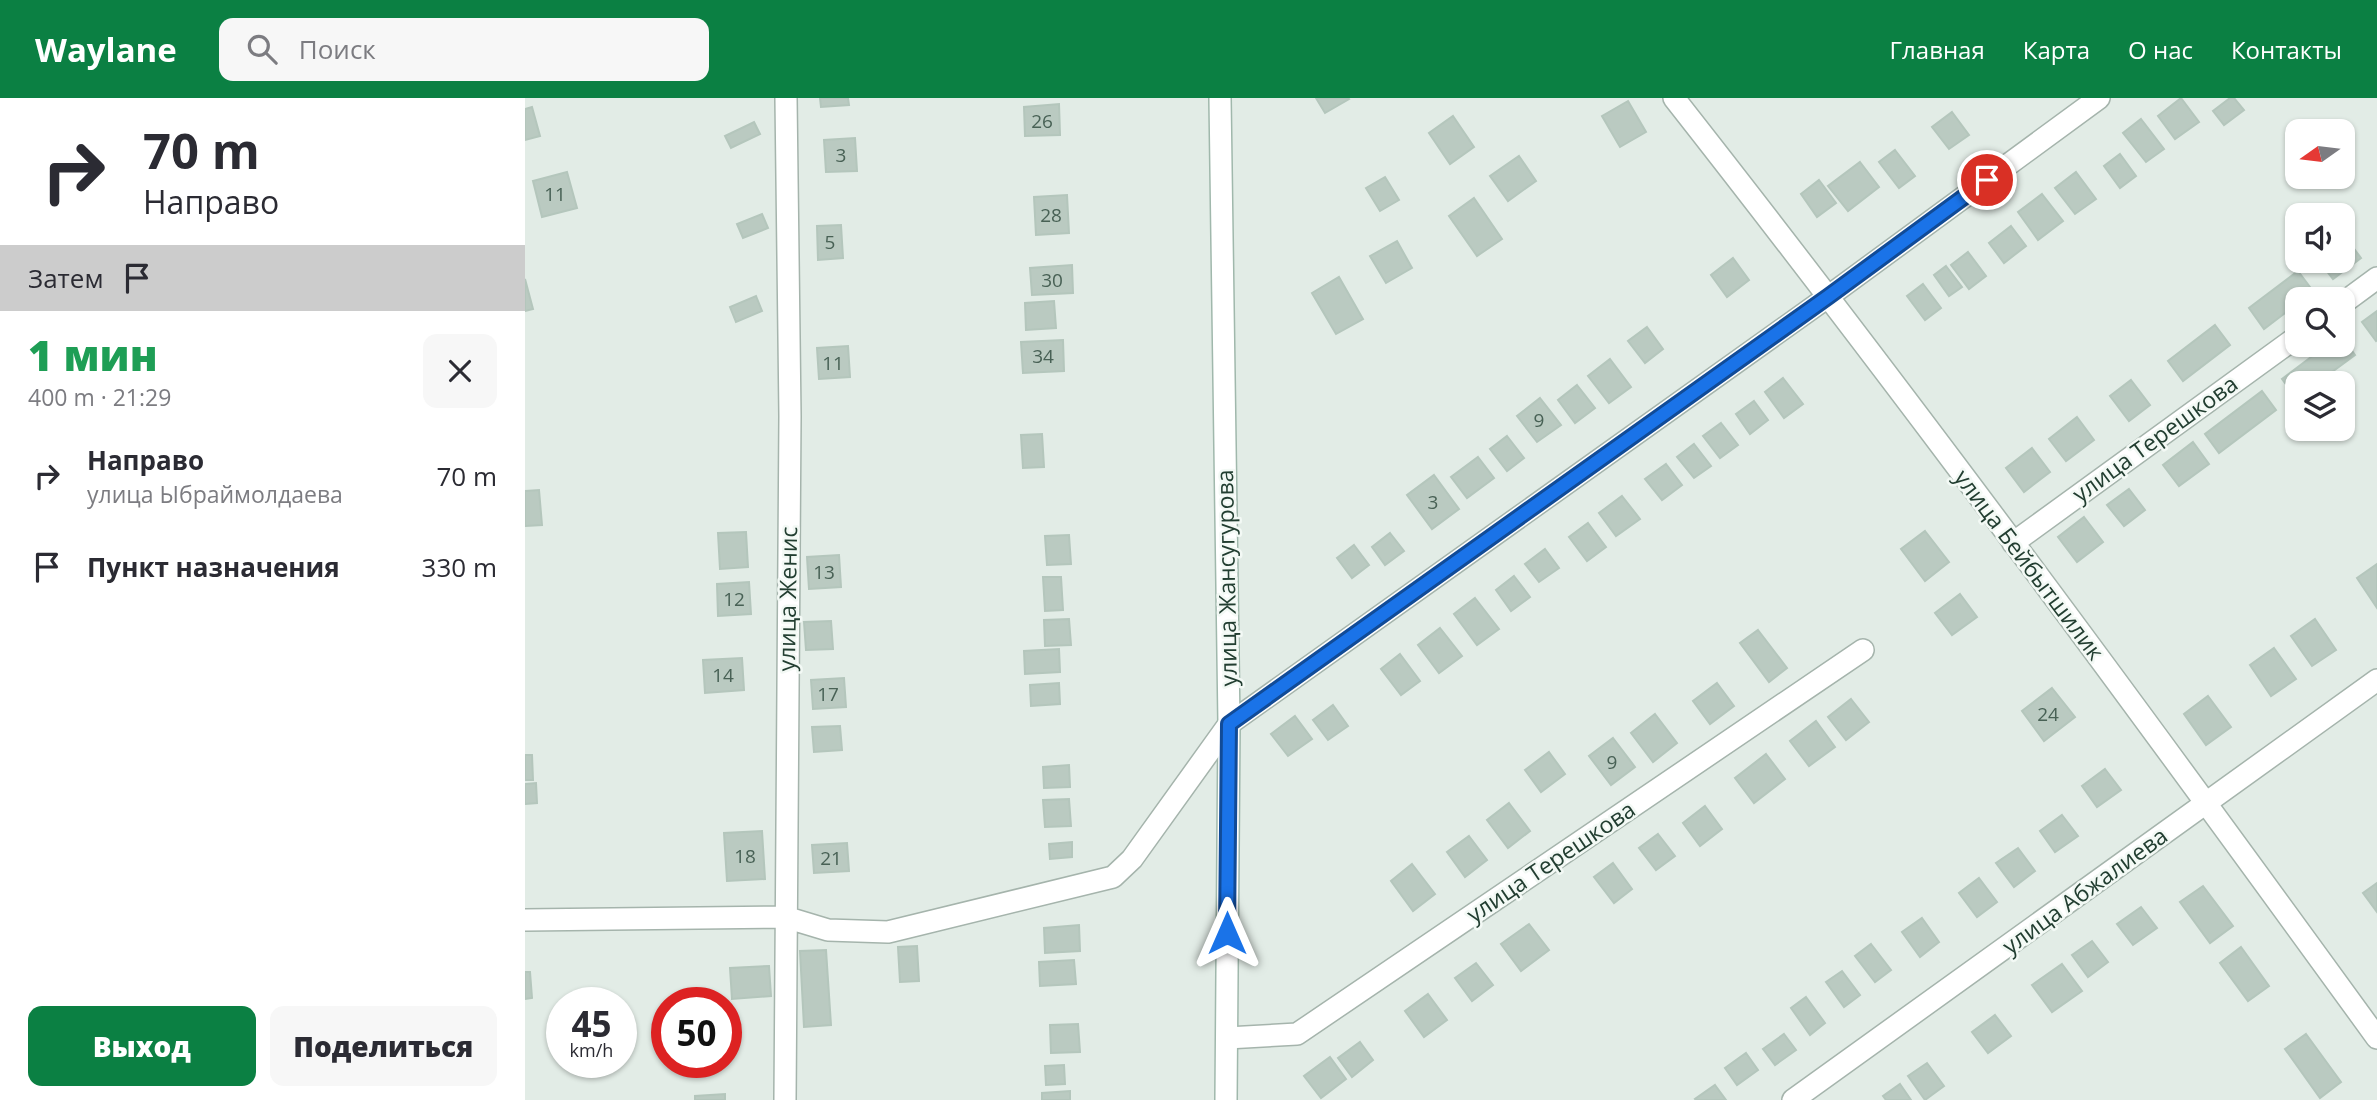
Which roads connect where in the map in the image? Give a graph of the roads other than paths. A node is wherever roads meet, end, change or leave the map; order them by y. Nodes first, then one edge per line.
1 (786, 98) edge
2 (1220, 98) edge
3 (1674, 98) edge
4 (2099, 98) edge
5 (2377, 278) edge
6 (2355, 294) edge
7 (1829, 296) junction
8 (2285, 345) edge
9 (2013, 542) junction
10 (1863, 650) dead end
11 (2377, 681) edge
12 (1229, 724) junction
13 (2207, 804) junction
14 (785, 917) junction
15 (525, 920) edge
16 (1227, 1038) junction
17 (2377, 1038) edge
18 (785, 1100) edge
19 (1226, 1100) edge
20 (1793, 1100) edge

1 - 14 street, улица Женис
2 - 12 street, улица Жансугурова
3 - 7 street, улица Бейбытшилик
4 - 7 street
5 - 6 street
7 - 9 street, улица Бейбытшилик
7 - 12 street
8 - 9 street, улица Терешкова
9 - 13 street, улица Бейбытшилик
10 - 16 street, улица Терешкова
11 - 13 street, улица Абжалиева
12 - 14 street
12 - 16 street, улица Жансугурова
13 - 17 street, улица Бейбытшилик
13 - 20 street, улица Абжалиева
14 - 15 street
14 - 18 street, улица Женис
16 - 19 street, улица Жансугурова

